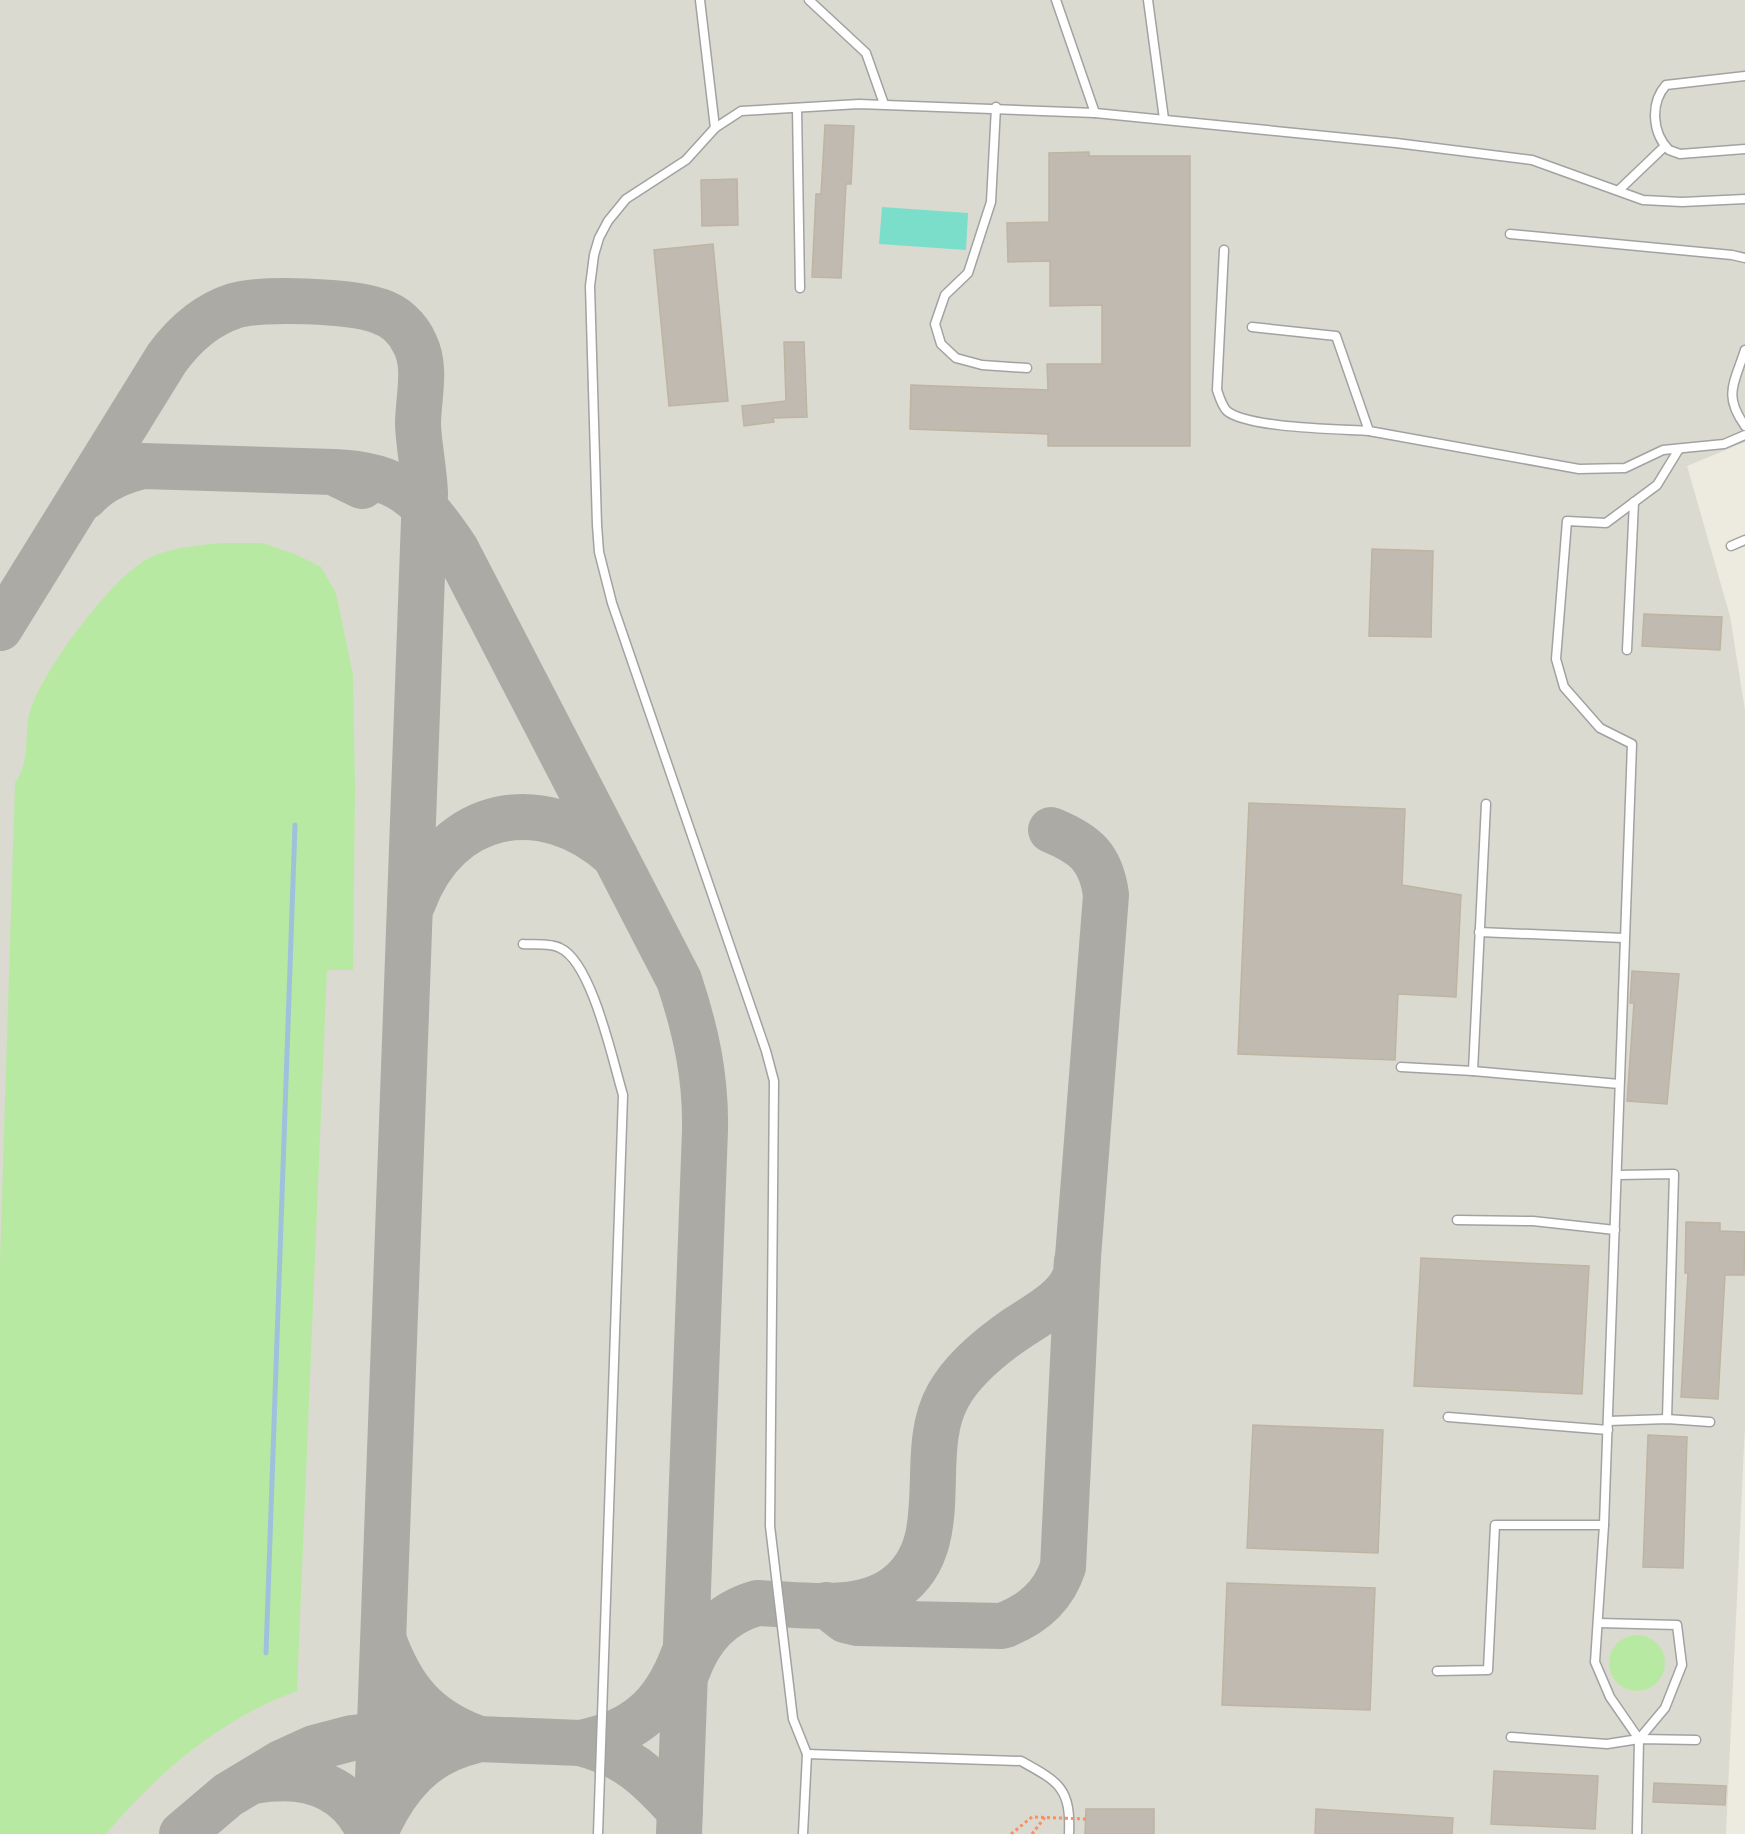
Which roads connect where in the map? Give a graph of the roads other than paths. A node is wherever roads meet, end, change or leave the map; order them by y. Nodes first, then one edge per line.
1 (700, 0) edge
2 (809, 0) edge
3 (1056, 0) edge
4 (1148, 0) edge
5 (1745, 76) edge
6 (884, 104) junction
7 (996, 107) junction
8 (798, 108) junction
9 (1095, 113) junction
10 (1164, 119) junction
11 (715, 129) junction
12 (1665, 146) junction
13 (1745, 149) edge
14 (1619, 190) junction
15 (1745, 199) edge
16 (1510, 234) dead end
17 (1224, 250) dead end
18 (1745, 258) edge
19 (800, 288) dead end
20 (1252, 327) dead end
21 (1745, 350) edge
22 (1027, 368) dead end
23 (1745, 426) edge
24 (1369, 431) junction
25 (1745, 435) edge
26 (1679, 449) junction
27 (1634, 502) junction
28 (1745, 540) edge
29 (1731, 546) dead end
30 (1627, 650) dead end
31 (1486, 804) dead end
32 (1479, 932) junction
33 (1624, 938) junction
34 (523, 944) dead end
35 (1401, 1068) dead end
36 (1473, 1071) junction
37 (1619, 1084) junction
38 (1617, 1175) junction
39 (1457, 1220) dead end
40 (1615, 1230) junction
41 (1448, 1417) dead end
42 (1666, 1419) junction
43 (1710, 1422) dead end
44 (1608, 1426) junction
45 (1604, 1525) junction
46 (1599, 1623) junction
47 (1437, 1671) dead end
48 (1511, 1737) dead end
49 (1639, 1740) junction
50 (1696, 1740) dead end
51 (807, 1754) junction
52 (598, 1834) edge
53 (803, 1834) edge
54 (1069, 1834) edge
55 (1637, 1834) edge

1 - 11 lane
2 - 6 lane
3 - 9 lane
4 - 10 lane
5 - 12 lane
6 - 7 lane
6 - 8 lane
7 - 9 lane
7 - 22 lane
8 - 11 lane
8 - 19 lane
9 - 10 lane
10 - 14 lane
11 - 51 lane
12 - 13 lane
12 - 14 lane
14 - 15 lane
16 - 18 lane
17 - 24 lane
20 - 24 lane
21 - 23 lane
24 - 26 lane
25 - 26 lane
26 - 27 lane
27 - 30 lane
27 - 33 lane
28 - 29 lane
31 - 32 lane
32 - 33 lane
32 - 36 lane
33 - 37 lane
34 - 52 lane
35 - 36 lane
36 - 37 lane
37 - 38 lane
38 - 40 lane
38 - 42 lane
39 - 40 lane
40 - 44 lane
41 - 44 lane
42 - 43 lane
42 - 44 lane
44 - 45 lane
45 - 46 lane
45 - 47 lane
46 - 49 lane
46 - 49 lane
48 - 49 lane
49 - 50 lane
49 - 55 lane
51 - 53 lane
51 - 54 lane

